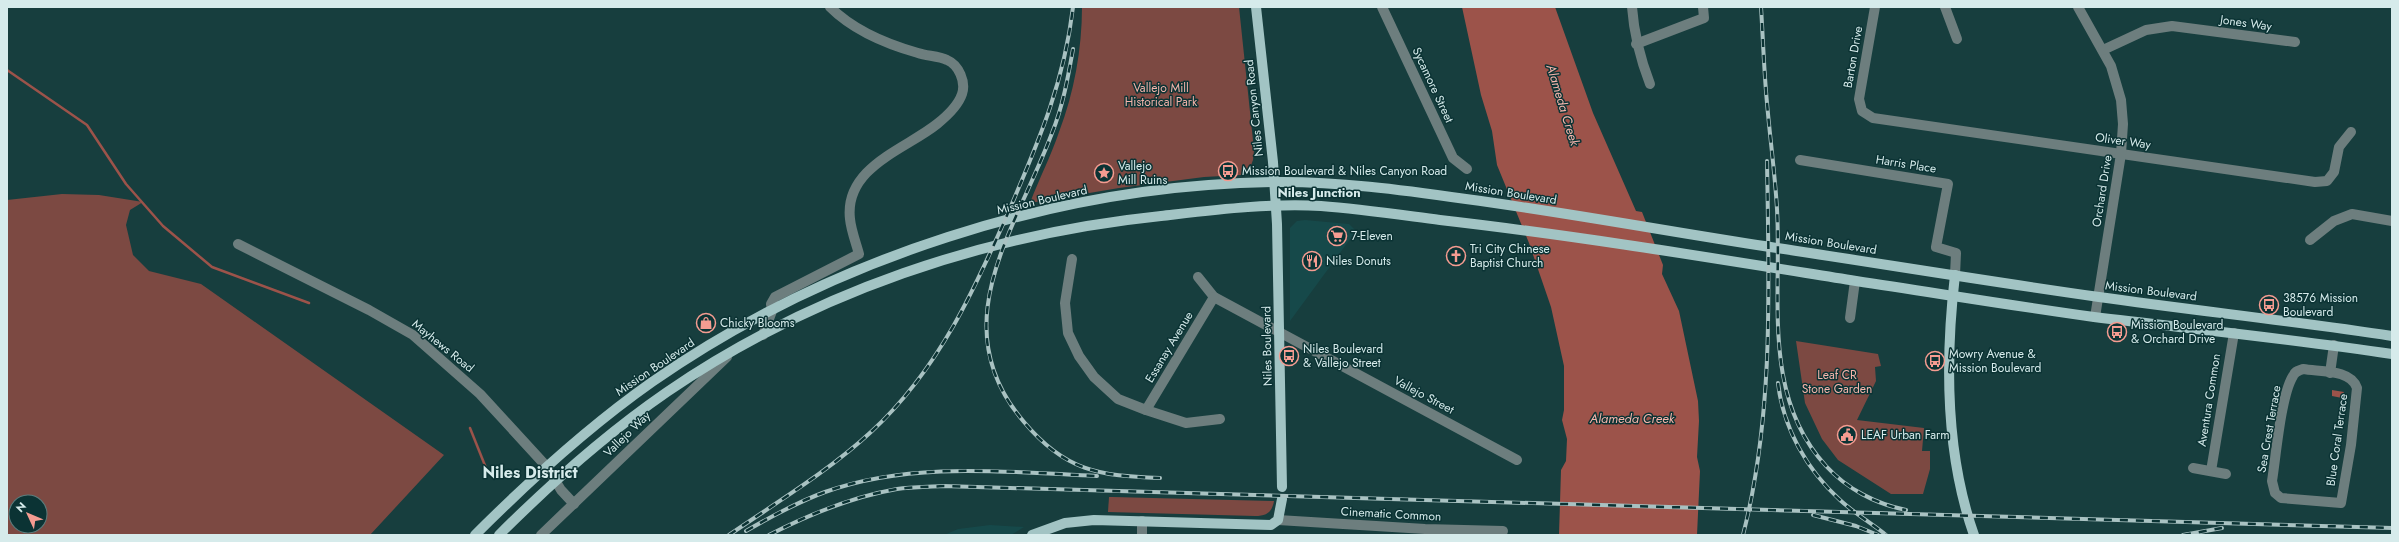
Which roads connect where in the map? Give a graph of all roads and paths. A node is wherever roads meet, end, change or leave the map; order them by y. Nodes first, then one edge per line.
1 (830, 7) edge
2 (1256, 7) edge
3 (1382, 7) edge
4 (1632, 7) edge
5 (1703, 7) edge
6 (1875, 7) edge
7 (1945, 7) edge
8 (2078, 7) edge
9 (1957, 39) dead end
10 (2295, 42) dead end
11 (1636, 44) junction
12 (2103, 50) junction
13 (1650, 84) dead end
14 (1862, 111) joint
15 (2351, 132) dead end
16 (2121, 154) junction
17 (1800, 160) dead end
18 (1466, 169) dead end
19 (1274, 182) junction
20 (1276, 206) junction
21 (2392, 221) edge
22 (2310, 240) dead end
23 (238, 244) dead end
24 (1072, 259) dead end
25 (1955, 275) junction
26 (1198, 277) dead end
27 (1855, 281) junction
28 (1953, 295) junction
29 (1214, 297) junction
30 (2098, 297) junction
31 (772, 311) junction
32 (2095, 317) junction
33 (1850, 318) dead end
34 (1280, 333) junction
35 (2234, 333) junction
36 (763, 335) junction
37 (2392, 336) edge
38 (2334, 345) junction
39 (732, 352) junction
40 (2392, 354) edge
41 (684, 362) junction
42 (2330, 373) junction
43 (692, 376) junction
44 (1146, 410) junction
45 (1220, 420) dead end
46 (1955, 454) junction
47 (1518, 460) dead end
48 (547, 466) junction
49 (2193, 468) dead end
50 (2211, 471) junction
51 (2226, 474) dead end
52 (556, 481) junction
53 (1282, 487) dead end
54 (1282, 499) dead end
55 (2341, 503) joint
56 (574, 504) junction
57 (1278, 520) junction
58 (1142, 521) junction
59 (1425, 532) edge
60 (1497, 532) edge
61 (475, 535) edge
62 (499, 535) edge
63 (541, 535) edge
64 (1032, 535) edge
65 (1142, 535) edge
66 (1969, 535) edge
67 (1974, 535) edge

1 - 31 street
2 - 19 main road, Niles Canyon Road
3 - 18 street, Sycamore Street
4 - 11 street
5 - 11 street
6 - 14 street, Barton Drive
7 - 9 street
8 - 12 street, Orchard Drive
10 - 12 street, Jones Way
11 - 13 street
12 - 16 street, Orchard Drive
14 - 16 street, Oliver Way
15 - 16 street, Oliver Way
16 - 30 street, Orchard Drive
17 - 25 street, Harris Place
19 - 20 main road, Niles Canyon Road
19 - 25 main road, Mission Boulevard
19 - 31 main road, Mission Boulevard
20 - 27 main road
20 - 34 main road, Niles Boulevard
20 - 36 main road
21 - 22 street
23 - 48 street, Mayhews Road
24 - 44 street
25 - 28 main road
25 - 30 main road, Mission Boulevard
26 - 29 street, Vallejo Street
27 - 28 main road
27 - 33 street
28 - 32 main road
28 - 46 main road
29 - 34 street, Vallejo Street
29 - 44 street, Essanay Avenue
30 - 32 street, Orchard Drive
30 - 37 main road, Mission Boulevard
31 - 36 street
31 - 41 main road, Mission Boulevard
32 - 35 main road
34 - 47 street, Vallejo Street
34 - 53 main road, Niles Boulevard
35 - 38 main road
35 - 50 street, Aventura Common
36 - 39 main road
38 - 40 main road
38 - 42 street
39 - 43 main road
39 - 56 street, Vallejo Way
41 - 43 main road
41 - 48 main road, Mission Boulevard
42 - 55 street, Blue Coral Terrace
42 - 55 street, Sea Crest Terrace
43 - 52 main road
44 - 45 street
46 - 66 main road
46 - 67 main road
48 - 52 street, Mayhews Road
48 - 61 main road, Mission Boulevard
49 - 50 street
50 - 51 street
52 - 56 street, Mayhews Road
52 - 62 main road
54 - 57 main road
56 - 63 street, Vallejo Way
57 - 58 main road
57 - 59 street, Cinematic Common
58 - 64 main road
58 - 65 street
59 - 60 street, Cinematic Common

